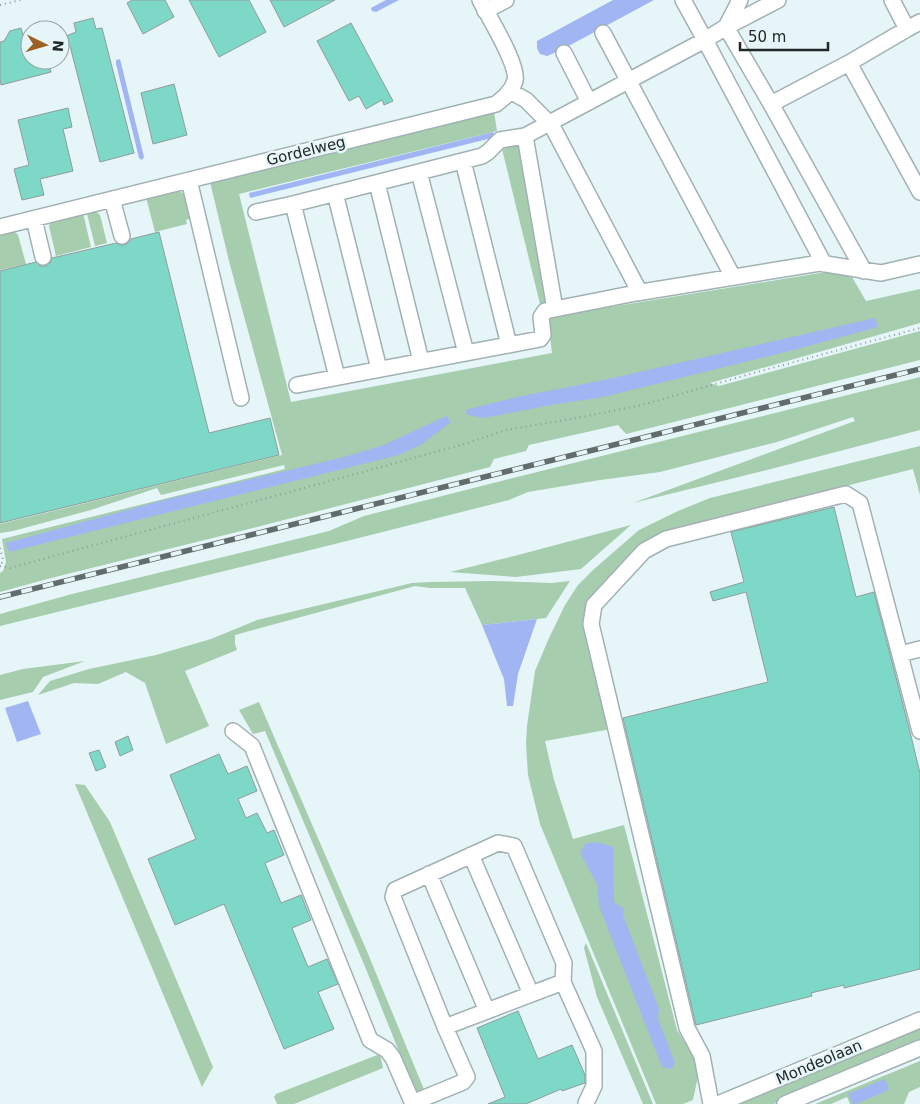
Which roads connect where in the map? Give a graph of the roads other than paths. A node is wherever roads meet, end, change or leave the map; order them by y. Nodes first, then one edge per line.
1 (506, 0) edge
2 (683, 0) edge
3 (740, 0) edge
4 (778, 0) edge
5 (892, 0) edge
6 (482, 5) edge
7 (913, 25) edge
8 (726, 27) junction
9 (603, 33) dead end
10 (705, 40) junction
11 (564, 53) dead end
12 (848, 63) junction
13 (628, 81) junction
14 (510, 91) junction
15 (590, 102) junction
16 (771, 104) junction
17 (549, 123) junction
18 (526, 136) junction
19 (463, 161) junction
20 (420, 172) junction
21 (189, 180) junction
22 (377, 183) junction
23 (920, 192) edge
24 (335, 193) junction
25 (112, 199) junction
26 (293, 204) junction
27 (256, 212) dead end
28 (34, 219) junction
29 (0, 227) edge
30 (122, 236) dead end
31 (44, 257) dead end
32 (824, 264) junction
33 (920, 264) edge
34 (864, 271) junction
35 (733, 277) junction
36 (636, 293) junction
37 (555, 309) junction
38 (509, 345) junction
39 (466, 353) junction
40 (422, 361) junction
41 (379, 370) junction
42 (337, 378) junction
43 (297, 385) dead end
44 (241, 398) dead end
45 (920, 648) edge
46 (900, 654) junction
47 (233, 731) dead end
48 (920, 731) edge
49 (471, 855) junction
50 (430, 874) junction
51 (563, 982) junction
52 (531, 994) junction
53 (487, 1011) junction
54 (920, 1020) edge
55 (445, 1027) junction
56 (920, 1048) edge
57 (413, 1103) edge
58 (586, 1104) edge
59 (711, 1104) edge
60 (718, 1104) edge
61 (785, 1104) edge

1 - 6 street
2 - 10 street
3 - 8 street
4 - 8 street
5 - 7 street
6 - 14 street
7 - 12 street
8 - 10 street
8 - 16 street
9 - 13 street
10 - 13 street
10 - 32 street
11 - 15 street
12 - 16 street
12 - 23 street
13 - 15 street
13 - 35 street
14 - 17 street
14 - 21 street, Gordelweg
15 - 17 street
16 - 34 street
17 - 18 street
17 - 36 street
18 - 19 street
18 - 37 street
19 - 20 street
19 - 38 street
20 - 22 street
20 - 39 street
21 - 25 street, Gordelweg
21 - 44 street
22 - 24 street
22 - 40 street
24 - 26 street
24 - 41 street
25 - 28 street, Gordelweg
25 - 30 street
26 - 27 street
26 - 42 street
28 - 29 street, Gordelweg
28 - 31 street
32 - 34 street
32 - 35 street
33 - 34 street
35 - 36 street
36 - 37 street
37 - 38 street
38 - 39 street
39 - 40 street
40 - 41 street
41 - 42 street
42 - 43 street
45 - 46 street
46 - 48 street
46 - 59 street
47 - 57 street
49 - 50 street
49 - 51 street
49 - 52 street
50 - 53 street
50 - 55 street
51 - 52 street
51 - 58 street
52 - 53 street
53 - 55 street
54 - 60 street, Mondeolaan
55 - 57 street
56 - 61 street, Mondeolaan

